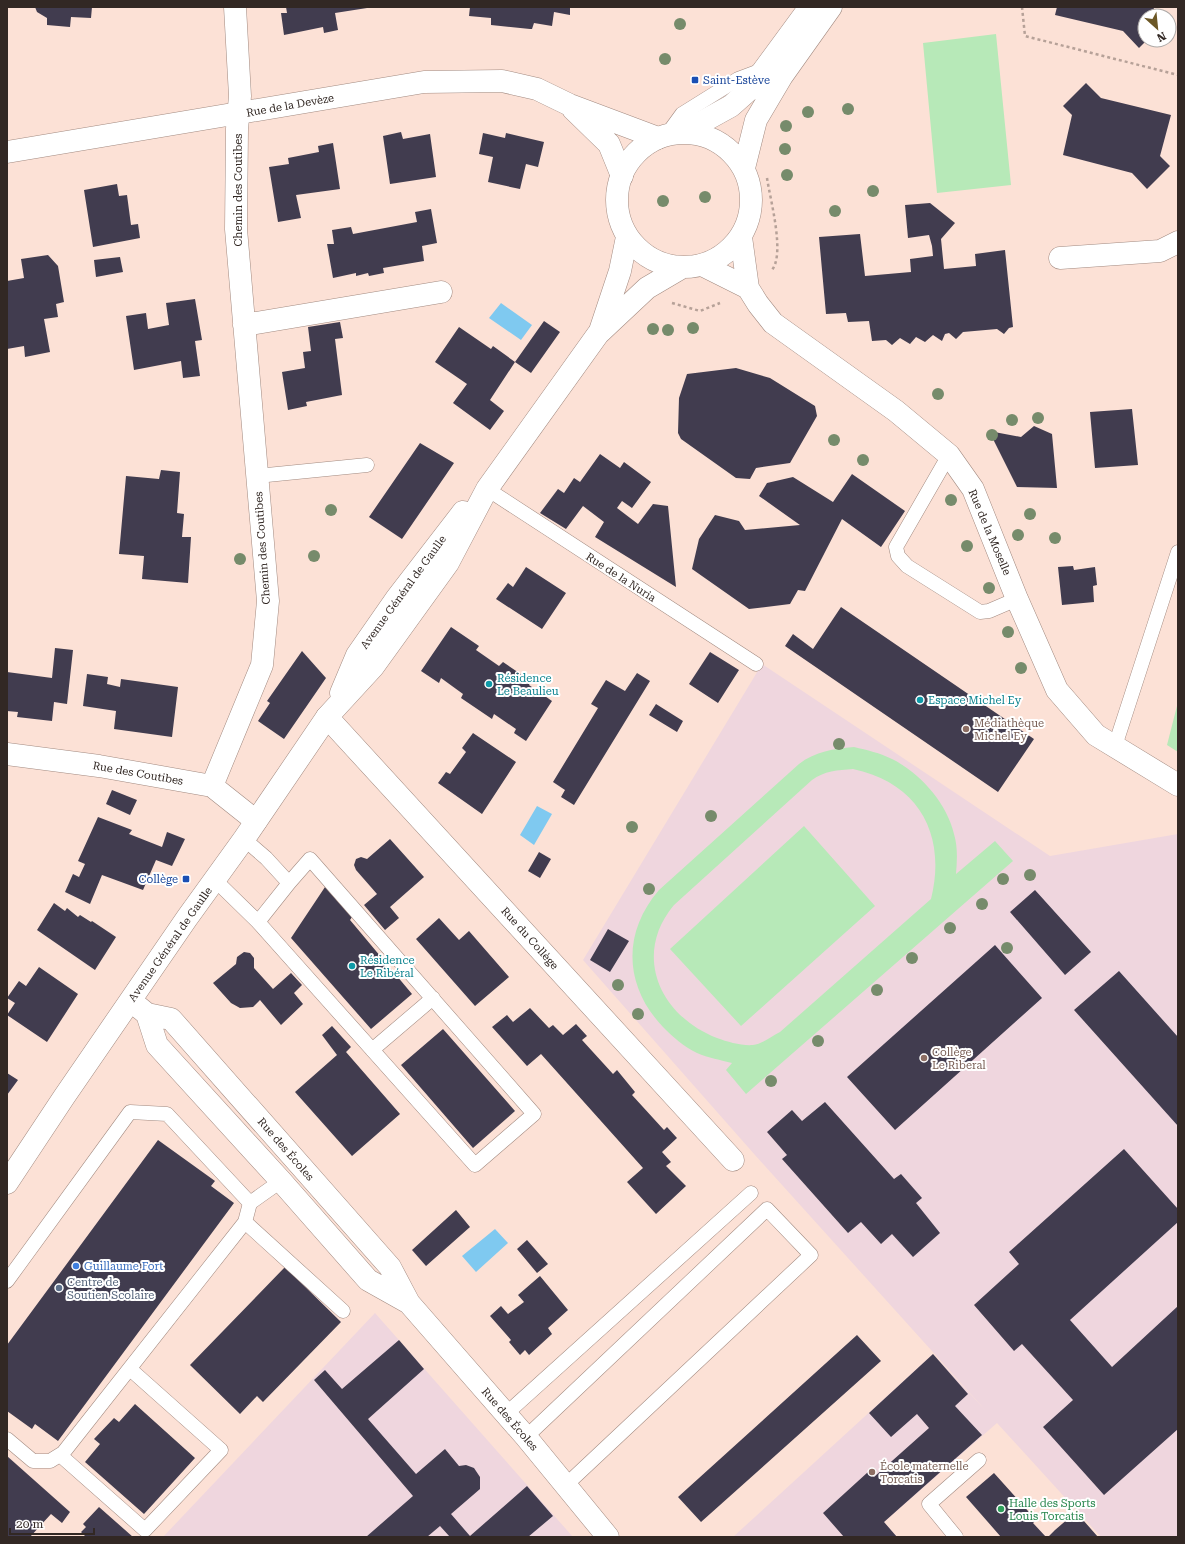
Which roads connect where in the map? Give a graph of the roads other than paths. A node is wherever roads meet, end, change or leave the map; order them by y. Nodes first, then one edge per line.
1 (235, 7) edge
2 (810, 7) edge
3 (831, 7) edge
4 (570, 105) junction
5 (240, 113) junction
6 (669, 136) junction
7 (7, 152) edge
8 (744, 168) junction
9 (622, 176) junction
10 (627, 237) junction
11 (741, 237) junction
12 (1178, 242) edge
13 (1060, 258) dead end
14 (702, 265) junction
15 (681, 268) junction
16 (748, 288) junction
17 (441, 292) dead end
18 (244, 325) junction
19 (598, 334) junction
20 (950, 455) junction
21 (367, 465) dead end
22 (257, 476) junction
23 (487, 489) junction
24 (1178, 552) edge
25 (1017, 599) junction
26 (756, 664) dead end
27 (331, 711) junction
28 (1115, 746) junction
29 (7, 754) edge
30 (1178, 785) edge
31 (212, 786) junction
32 (256, 821) junction
33 (244, 839) junction
34 (215, 880) junction
35 (289, 883) junction
36 (258, 922) junction
37 (433, 998) junction
38 (139, 1008) junction
39 (372, 1050) junction
40 (733, 1160) dead end
41 (281, 1181) junction
42 (7, 1183) edge
43 (751, 1193) dead end
44 (250, 1203) junction
45 (245, 1222) junction
46 (7, 1281) edge
47 (409, 1303) junction
48 (344, 1311) dead end
49 (130, 1369) junction
50 (506, 1414) junction
51 (526, 1437) junction
52 (7, 1439) edge
53 (60, 1455) junction
54 (979, 1460) dead end
55 (566, 1486) junction
56 (608, 1537) edge
57 (956, 1537) edge

1 - 5 street, Chemin des Coutibes
2 - 6 street
3 - 8 street
4 - 5 street, Rue de la Devèze
4 - 6 street, Rue de la Devèze
4 - 9 street, Rue de la Devèze
5 - 7 street, Rue de la Devèze
5 - 18 street, Chemin des Coutibes
6 - 8 street
6 - 9 street
8 - 11 street
9 - 10 street
10 - 15 street
10 - 19 street, Avenue Général de Gaulle
11 - 14 street
11 - 16 street, Rue de la Moselle
12 - 13 street
14 - 15 street
14 - 16 street
15 - 19 street, Avenue Général de Gaulle
16 - 20 street, Rue de la Moselle
17 - 18 street
18 - 22 street, Chemin des Coutibes
19 - 23 street, Avenue Général de Gaulle
20 - 25 street, Rue de la Moselle
20 - 25 lane
21 - 22 lane
22 - 31 street, Chemin des Coutibes
23 - 26 lane, Rue de la Nuria
23 - 27 street, Avenue Général de Gaulle
24 - 28 lane
25 - 28 street, Rue de la Moselle
27 - 32 street, Avenue Général de Gaulle
27 - 40 street, Rue du Collège
28 - 30 street, Rue de la Moselle
29 - 31 street, Rue des Coutibes
31 - 32 street, Rue des Coutibes
32 - 33 street, Avenue Général de Gaulle
33 - 34 street, Avenue Général de Gaulle
33 - 35 lane
34 - 36 lane
34 - 38 street, Avenue Général de Gaulle
35 - 36 lane
35 - 37 lane
36 - 39 lane
37 - 39 lane
37 - 39 lane
38 - 41 street, Rue des Écoles
38 - 42 street, Avenue Général de Gaulle
38 - 47 street, Rue des Écoles
41 - 44 lane
41 - 47 street, Rue des Écoles
43 - 50 lane
44 - 45 lane
44 - 46 lane
45 - 48 lane
45 - 49 lane
47 - 50 street, Rue des Écoles
49 - 53 lane
49 - 53 lane
50 - 51 street, Rue des Écoles
51 - 55 street, Rue des Écoles
51 - 55 lane
52 - 53 lane
54 - 57 lane
55 - 56 street, Rue des Écoles

